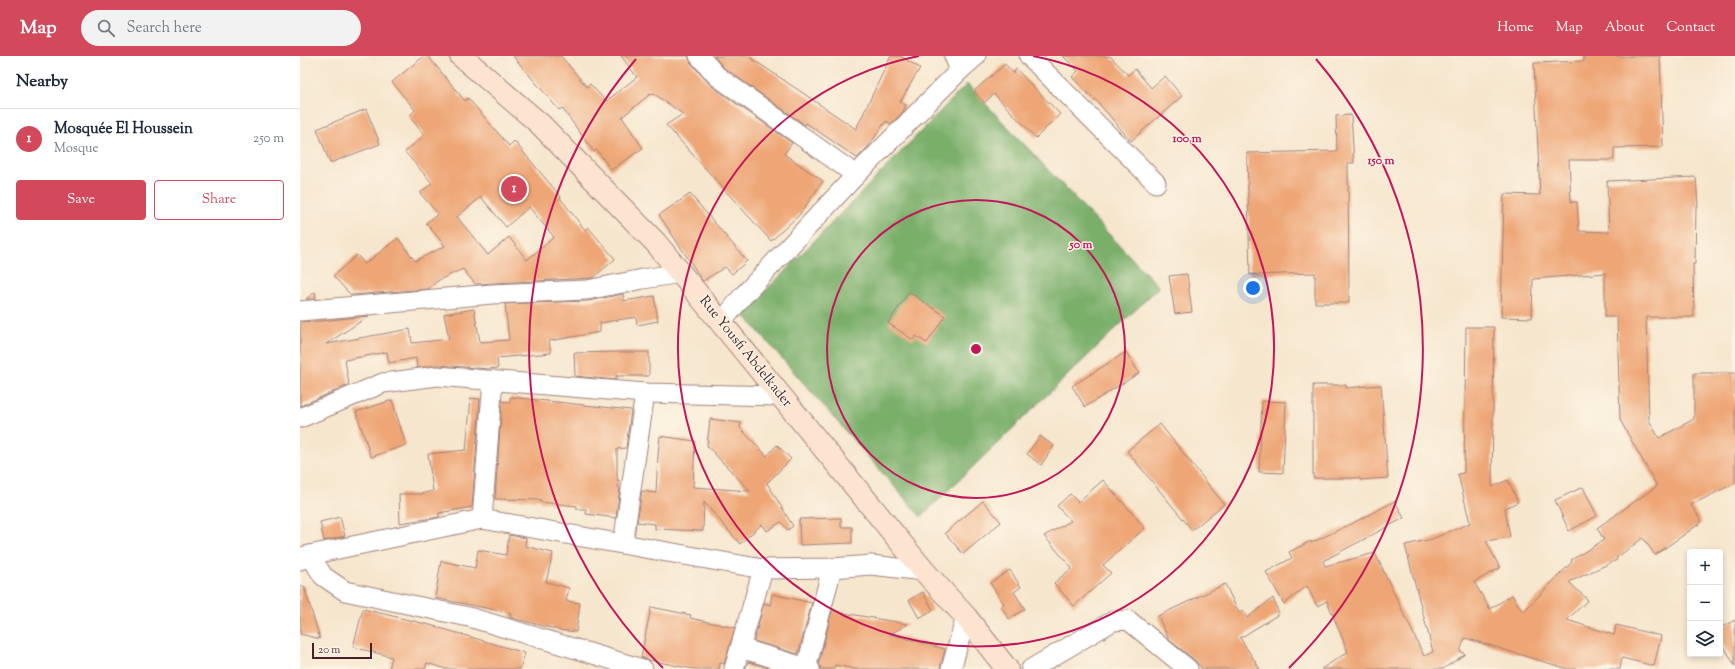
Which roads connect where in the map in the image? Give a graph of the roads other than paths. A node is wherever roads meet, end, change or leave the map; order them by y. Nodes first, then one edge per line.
1 (461, 56) edge
2 (699, 56) edge
3 (976, 56) edge
4 (1029, 56) edge
5 (957, 63) edge
6 (856, 175) junction
7 (1156, 183) dead end
8 (681, 273) junction
9 (300, 311) edge
10 (721, 322) junction
11 (493, 380) junction
12 (645, 393) junction
13 (782, 396) junction
14 (300, 418) edge
15 (482, 519) junction
16 (623, 544) junction
17 (304, 557) edge
18 (832, 568) junction
19 (763, 569) junction
20 (924, 571) junction
21 (966, 617) junction
22 (740, 648) junction
23 (643, 669) edge
24 (734, 669) edge
25 (808, 669) edge
26 (951, 669) edge
27 (1007, 669) edge
28 (1031, 669) edge
29 (1188, 669) edge

1 - 8 main road, Rue Yousfi Abdelkader
2 - 6 street
3 - 5 street
4 - 7 street
5 - 6 street
6 - 10 street
8 - 9 street
8 - 10 main road, Rue Yousfi Abdelkader
10 - 13 main road, Rue Yousfi Abdelkader
11 - 12 street
11 - 14 street
11 - 15 street
12 - 13 street
12 - 16 street
13 - 20 main road, Rue Yousfi Abdelkader
15 - 16 street
15 - 17 street
16 - 19 street
17 - 23 street
18 - 19 street
18 - 20 street
18 - 25 street
19 - 22 street
20 - 21 main road, Rue Yousfi Abdelkader
21 - 26 street
21 - 27 main road, Rue Yousfi Abdelkader
22 - 24 street
22 - 25 street
28 - 29 street

